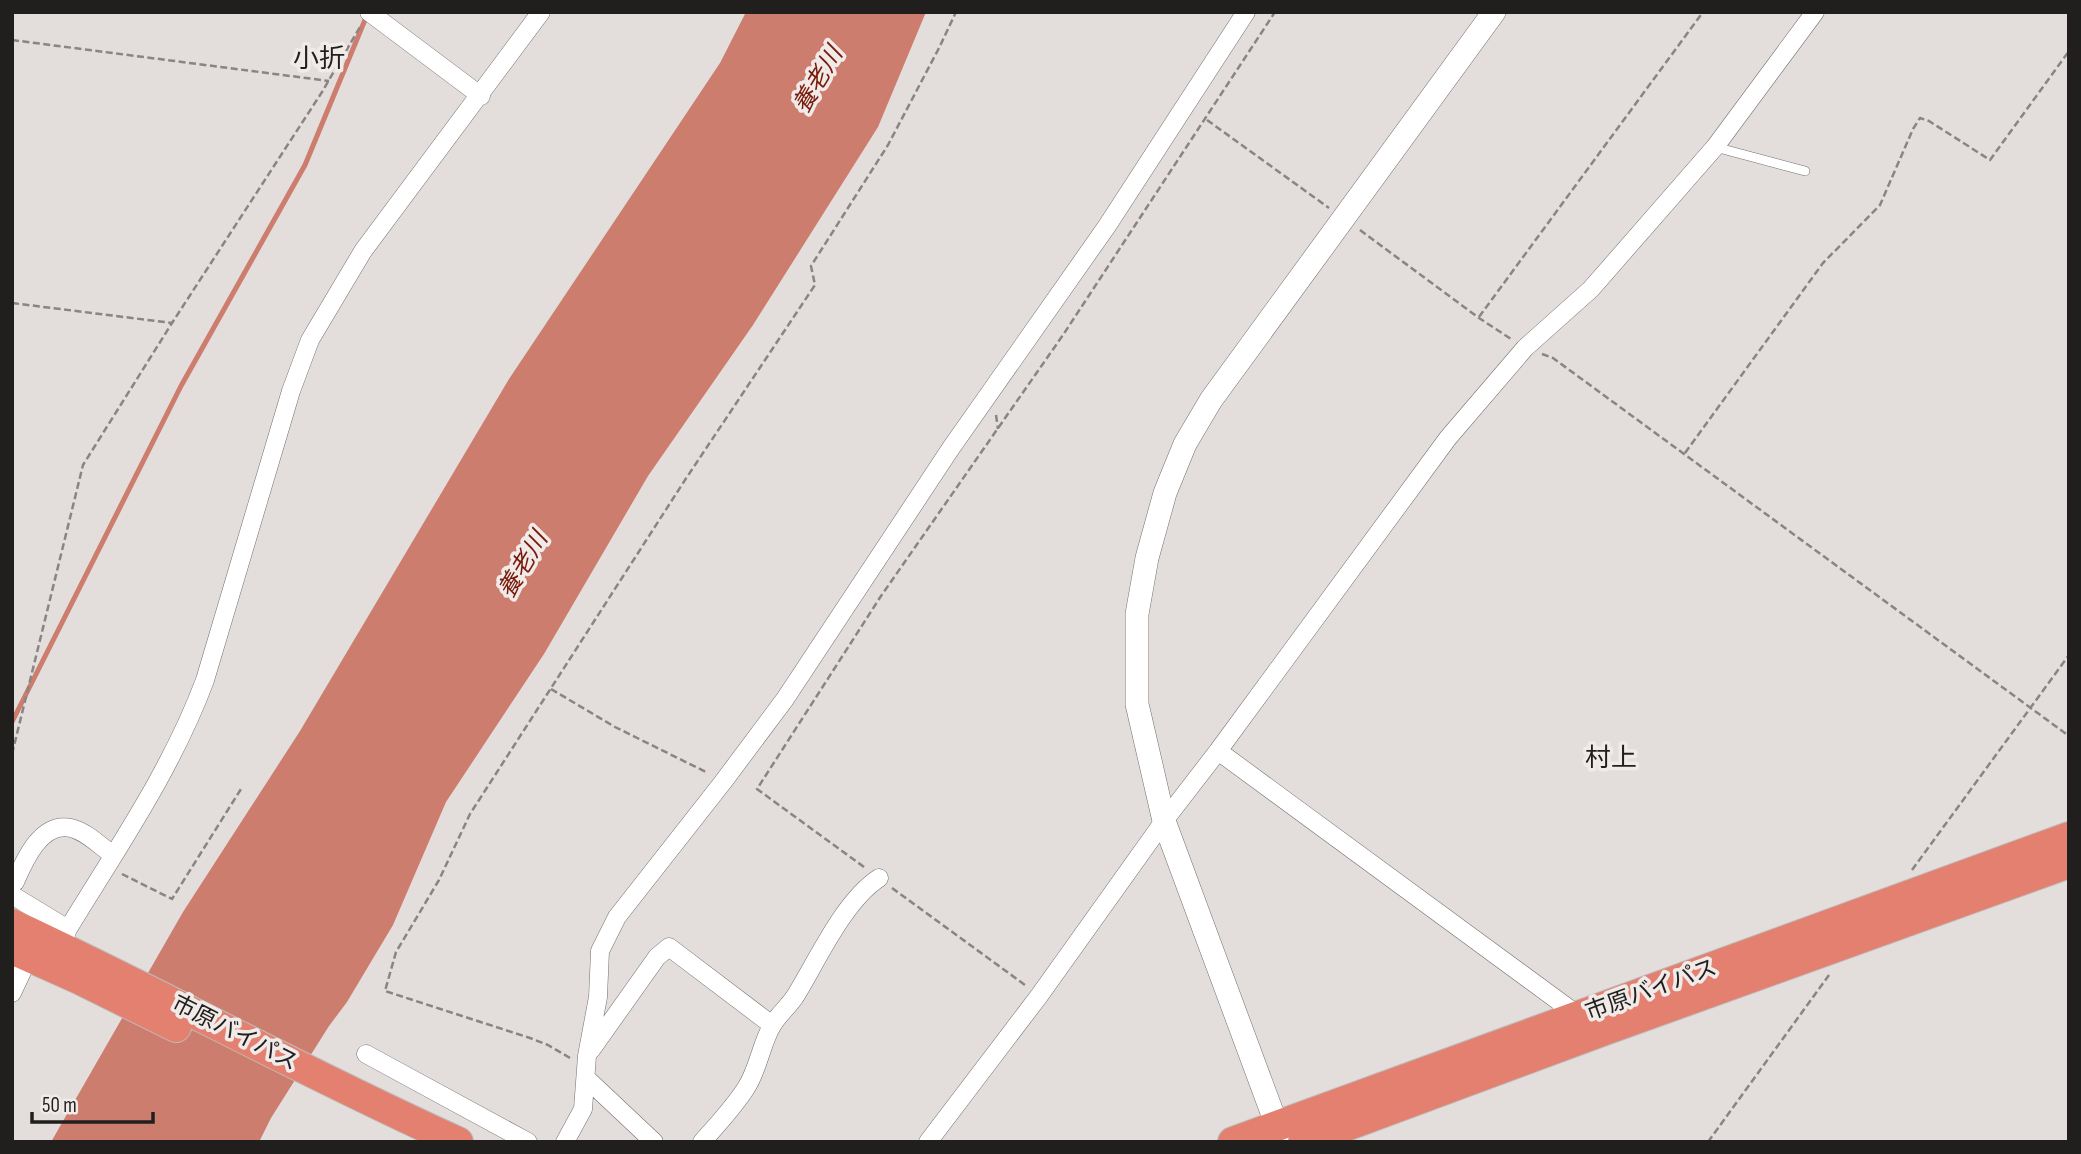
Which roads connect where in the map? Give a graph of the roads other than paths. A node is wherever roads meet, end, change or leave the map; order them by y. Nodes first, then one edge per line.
1 (541, 12) edge
2 (1246, 12) edge
3 (1494, 12) edge
4 (1815, 12) edge
5 (365, 18) edge
6 (481, 96) junction
7 (1715, 147) junction
8 (1805, 170) dead end
9 (1218, 751) junction
10 (1164, 821) junction
11 (2069, 837) edge
12 (110, 860) junction
13 (2069, 863) edge
14 (878, 878) road end
15 (14, 888) edge
16 (12, 925) edge
17 (64, 938) junction
18 (20, 953) edge
19 (84, 969) junction
20 (12, 993) edge
21 (1579, 1016) junction
22 (772, 1025) junction
23 (366, 1054) dead end
24 (586, 1068) junction
25 (398, 1129) edge
26 (1280, 1133) edge
27 (458, 1142) edge
28 (528, 1142) edge
29 (565, 1142) edge
30 (654, 1142) edge
31 (702, 1142) edge
32 (928, 1142) edge
33 (1233, 1142) edge
34 (1303, 1142) edge

1 - 6 street
2 - 24 street
3 - 10 street
4 - 7 street
5 - 6 street
6 - 12 street
7 - 8 lane
7 - 9 street
9 - 10 street
9 - 21 street
10 - 26 street
10 - 32 street
11 - 21 highway, 市原バイパス
12 - 15 street
12 - 17 street
13 - 34 highway, 市原バイパス
14 - 22 street
15 - 17 street
16 - 17 highway, 市原バイパス
17 - 19 highway, 市原バイパス
18 - 19 highway, 市原バイパス
18 - 20 street
19 - 25 highway, 市原バイパス
21 - 26 highway, 市原バイパス
22 - 24 street
22 - 31 street
23 - 28 street
24 - 29 street
24 - 30 street
25 - 27 highway, 市原バイパス
26 - 33 highway, 市原バイパス

